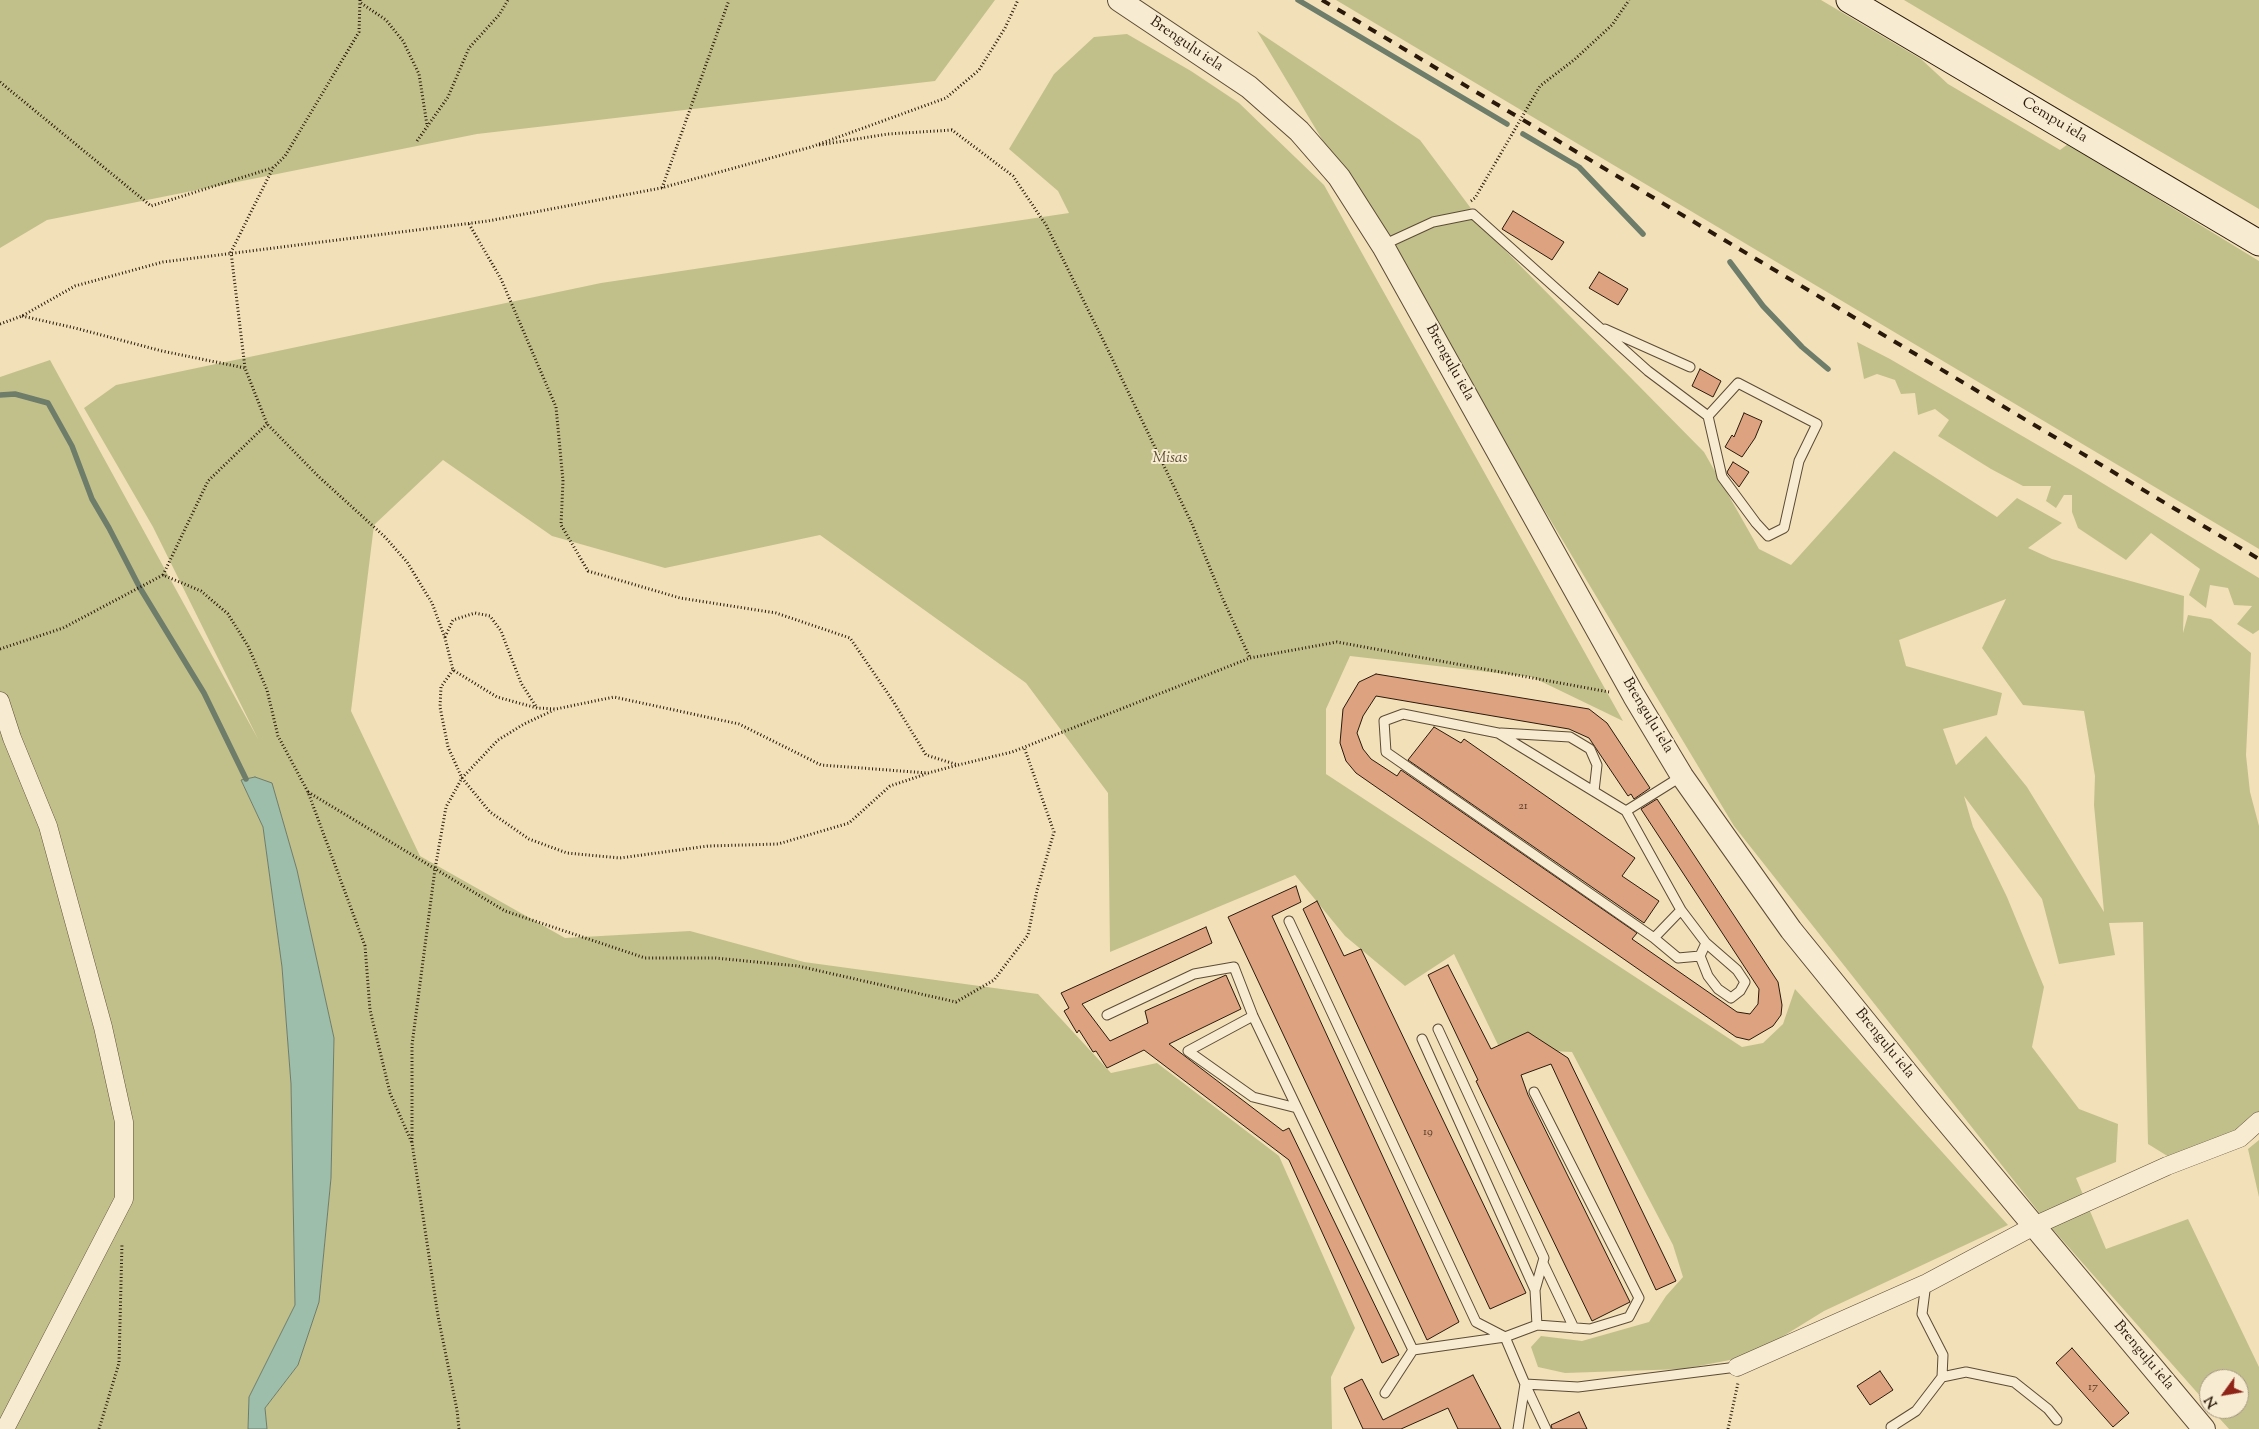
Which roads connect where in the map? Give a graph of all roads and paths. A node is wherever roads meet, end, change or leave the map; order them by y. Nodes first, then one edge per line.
1 (508, 0) edge
2 (729, 0) edge
3 (1018, 0) edge
4 (1119, 0) edge
5 (1628, 0) edge
6 (1849, 0) edge
7 (360, 2) edge
8 (0, 82) edge
9 (427, 126) junction
10 (417, 141) dead end
11 (811, 147) junction
12 (273, 168) junction
13 (662, 188) junction
14 (1449, 218) junction
15 (469, 224) junction
16 (2259, 243) edge
17 (1383, 246) junction
18 (231, 252) junction
19 (22, 316) junction
20 (0, 324) edge
21 (1598, 326) junction
22 (1690, 366) dead end
23 (244, 368) junction
24 (1708, 416) junction
25 (267, 424) junction
26 (163, 575) junction
27 (445, 638) junction
28 (0, 649) edge
29 (1250, 658) junction
30 (453, 670) junction
31 (1634, 696) junction
32 (0, 701) edge
33 (537, 708) junction
34 (556, 709) junction
35 (1498, 733) junction
36 (1024, 747) junction
37 (958, 765) junction
38 (928, 773) junction
39 (1682, 776) junction
40 (462, 778) junction
41 (1594, 791) junction
42 (308, 792) junction
43 (1626, 811) junction
44 (435, 869) junction
45 (1681, 910) junction
46 (1289, 921) dead end
47 (1654, 938) junction
48 (1706, 944) junction
49 (1700, 956) junction
50 (1107, 1015) dead end
51 (1253, 1016) junction
52 (1438, 1029) dead end
53 (1422, 1039) dead end
54 (1534, 1092) dead end
55 (1297, 1108) junction
56 (2259, 1121) edge
57 (412, 1143) junction
58 (2034, 1226) junction
59 (122, 1237) dead end
60 (1543, 1263) junction
61 (1926, 1283) junction
62 (1535, 1290) junction
63 (1538, 1326) junction
64 (1574, 1328) junction
65 (1505, 1337) junction
66 (1413, 1350) junction
67 (1736, 1367) junction
68 (1942, 1376) junction
69 (1525, 1384) junction
70 (1385, 1393) dead end
71 (2057, 1420) dead end
72 (5, 1429) edge
73 (99, 1429) edge
74 (459, 1429) edge
75 (1518, 1429) edge
76 (1546, 1429) edge
77 (1728, 1429) edge
78 (1893, 1429) edge
79 (2204, 1429) edge

1 - 9 path
2 - 13 path
3 - 11 path
4 - 17 street, Brenguļu iela
5 - 14 path
6 - 16 main road, Cempu iela
7 - 9 path
7 - 12 path
8 - 12 path
9 - 10 path
11 - 13 path
11 - 29 path
12 - 18 path
13 - 15 path
14 - 17 lane
14 - 21 lane
15 - 18 path
15 - 37 path
17 - 31 street, Brenguļu iela
18 - 19 path
18 - 23 path
19 - 20 path
19 - 23 path
21 - 22 lane
21 - 24 lane
23 - 25 path
24 - 24 lane
25 - 26 path
25 - 27 path
26 - 28 path
26 - 42 path
27 - 30 path
27 - 33 path
29 - 31 path
29 - 36 path
30 - 33 path
30 - 40 path
31 - 39 street, Brenguļu iela
32 - 72 street
33 - 34 path
34 - 38 path
34 - 40 path
35 - 41 lane
35 - 41 lane
35 - 47 lane
36 - 37 path
36 - 44 path
37 - 38 path
38 - 40 path
39 - 43 lane
39 - 58 street, Brenguļu iela
40 - 44 path
41 - 43 lane
42 - 44 path
42 - 57 path
43 - 45 lane
44 - 57 path
45 - 47 lane
45 - 48 lane
46 - 65 lane
47 - 49 lane
48 - 49 lane
48 - 49 lane
50 - 51 lane
51 - 55 lane
51 - 55 lane
52 - 60 lane
53 - 62 lane
54 - 64 lane
55 - 66 lane
56 - 58 street
57 - 74 path
58 - 61 street
58 - 79 street, Brenguļu iela
59 - 73 path
60 - 62 lane
60 - 64 lane
61 - 67 street
61 - 68 lane
62 - 63 lane
63 - 64 lane
63 - 65 lane
65 - 66 lane
65 - 69 lane
66 - 70 lane
67 - 69 lane
67 - 77 path
68 - 71 lane
68 - 78 lane
69 - 75 lane
69 - 76 lane

